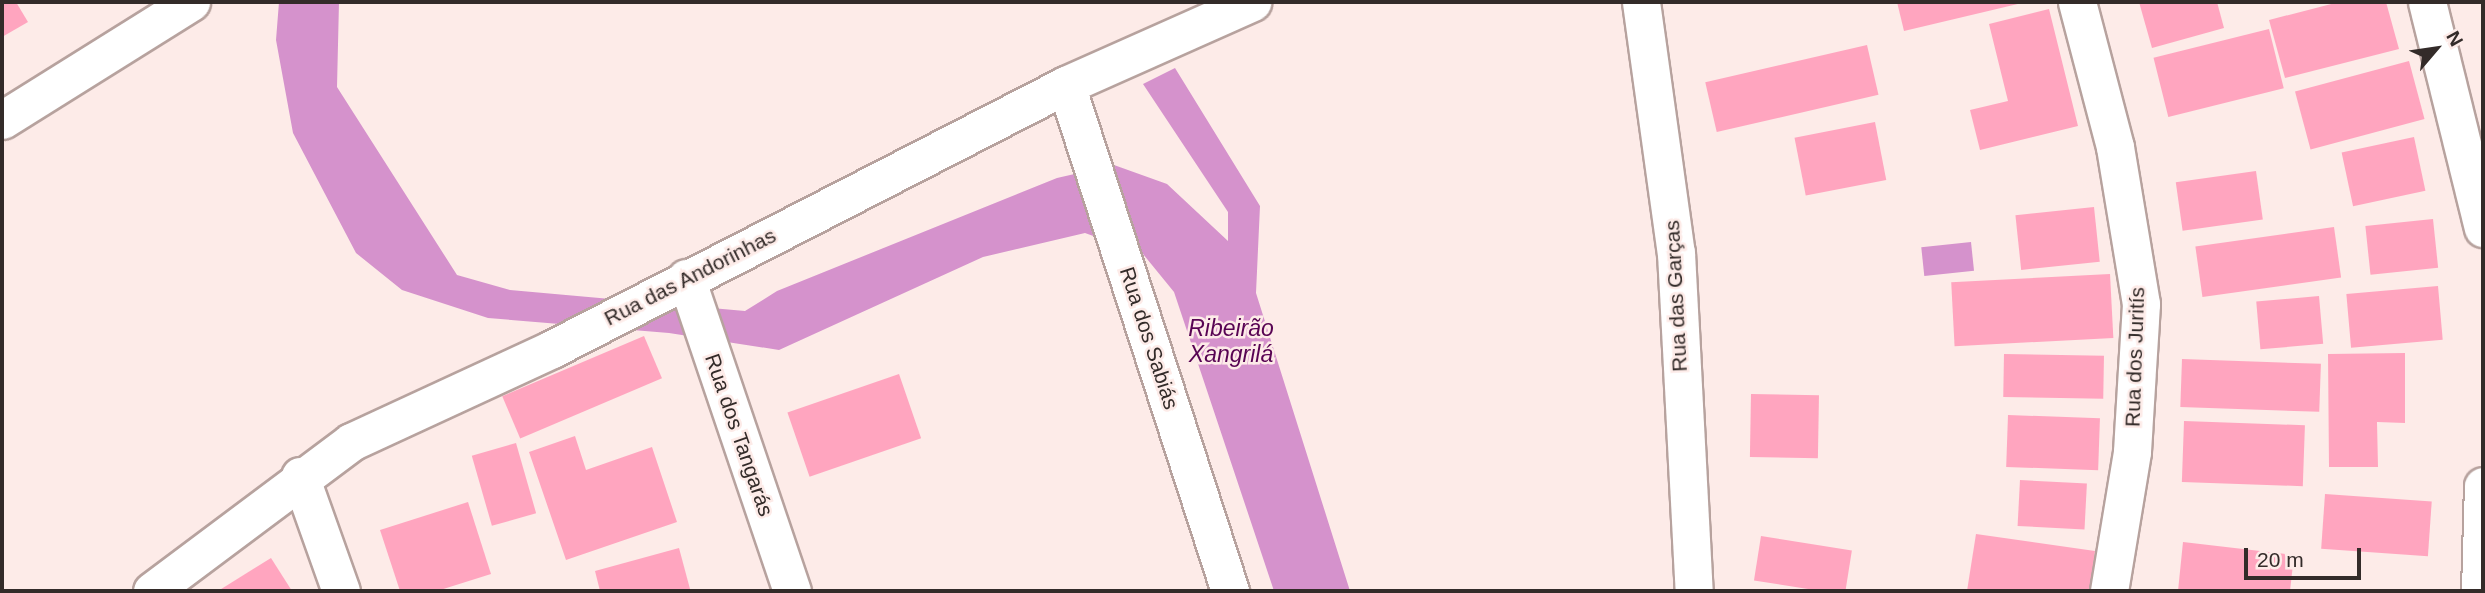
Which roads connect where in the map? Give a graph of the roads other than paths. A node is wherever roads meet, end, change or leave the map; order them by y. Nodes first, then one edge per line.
1 (191, 2) edge
2 (1252, 2) edge
3 (1641, 2) edge
4 (2077, 2) edge
5 (2427, 2) edge
6 (1066, 85) junction
7 (2, 120) edge
8 (2483, 228) edge
9 (686, 278) junction
10 (300, 476) junction
11 (2483, 486) edge
12 (152, 591) edge
13 (341, 591) edge
14 (792, 591) edge
15 (1230, 591) edge
16 (1694, 591) edge
17 (2109, 591) edge
18 (2480, 591) edge

1 - 7 street
2 - 6 street, Rua das Andorinhas
3 - 16 street, Rua das Garças
4 - 17 street, Rua dos Juritís
5 - 8 street
6 - 9 street, Rua das Andorinhas
6 - 15 street, Rua dos Sabiás
9 - 10 street, Rua das Andorinhas
9 - 14 street, Rua dos Tangarás
10 - 12 street, Rua das Andorinhas
10 - 13 street
11 - 18 street

